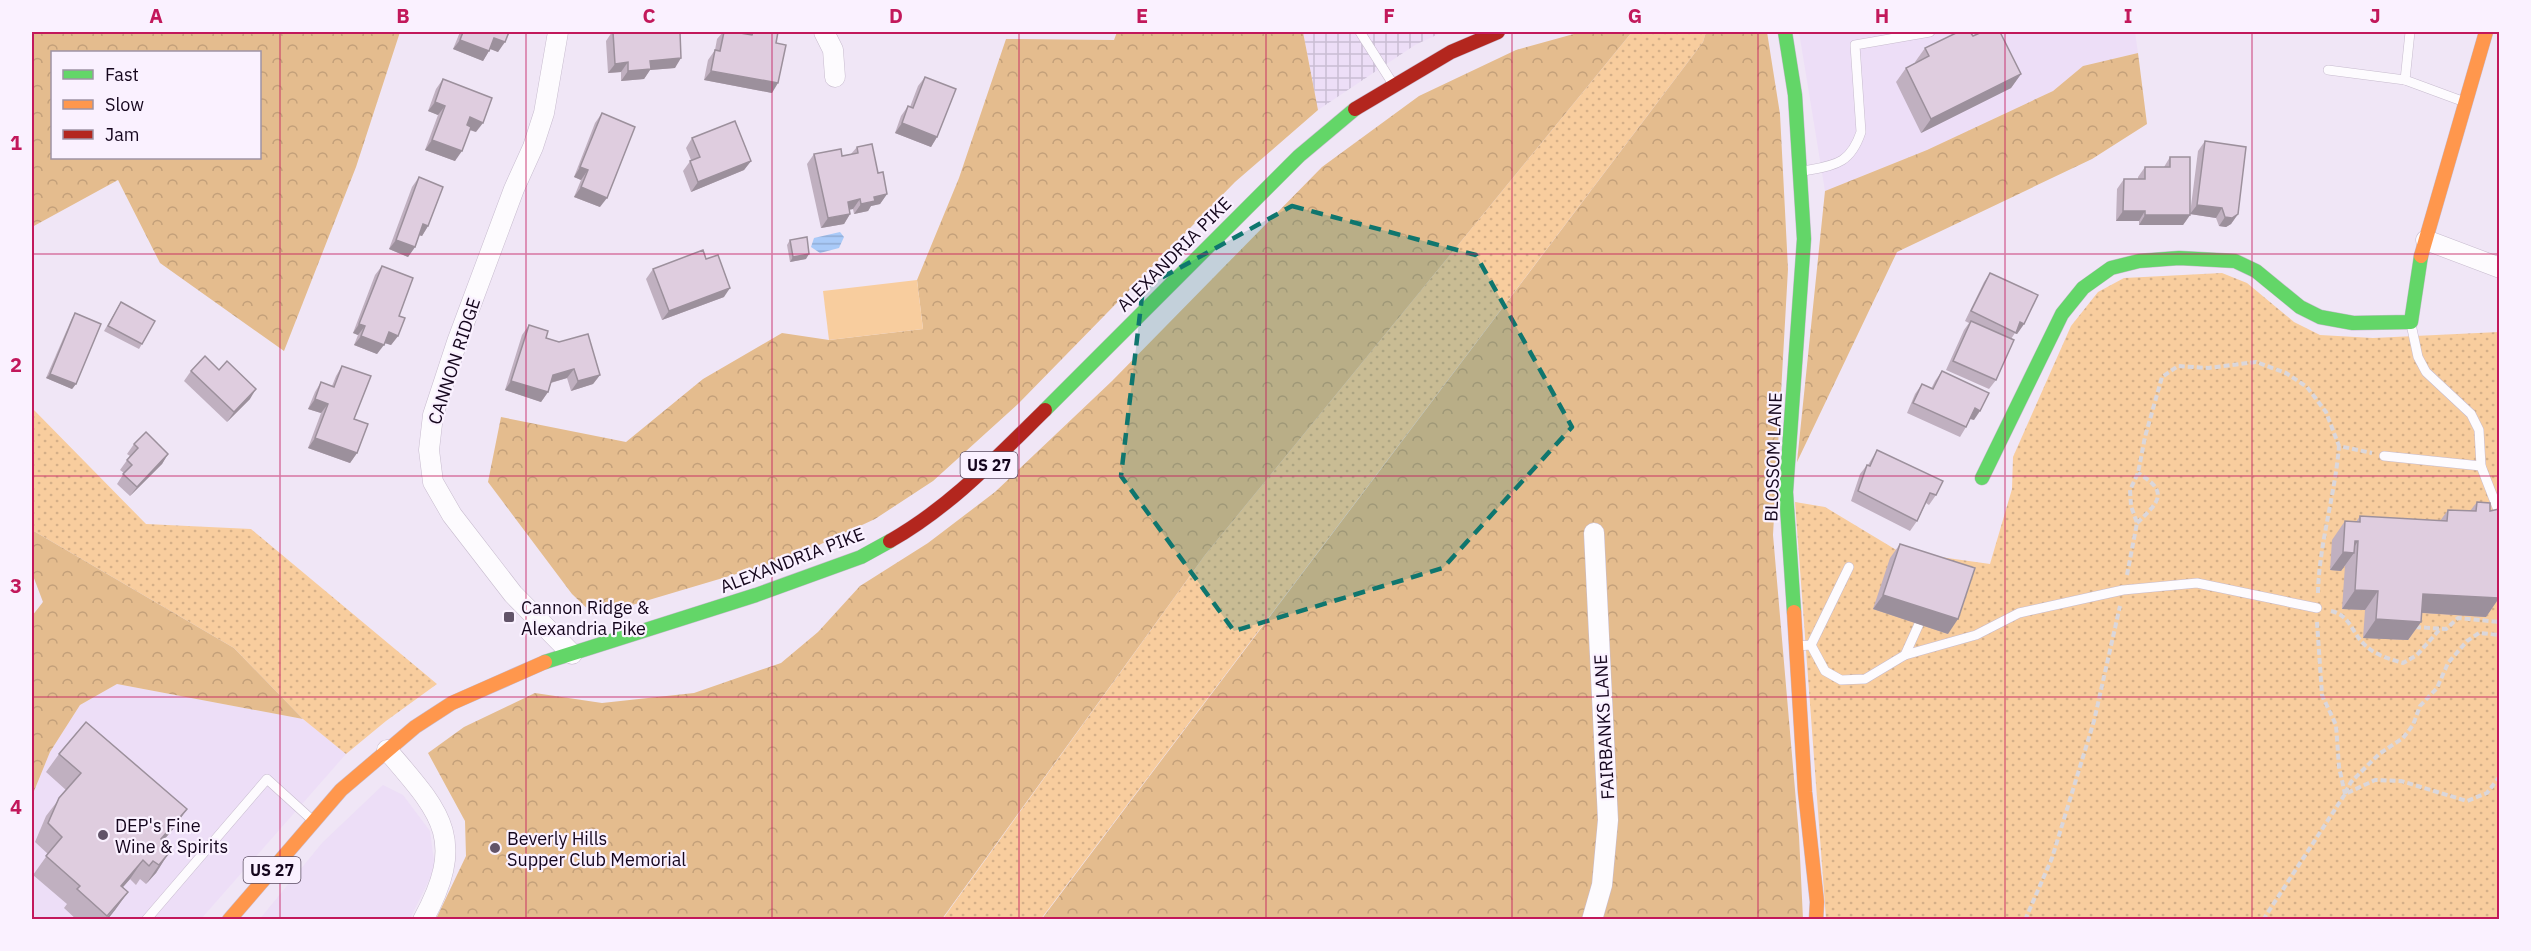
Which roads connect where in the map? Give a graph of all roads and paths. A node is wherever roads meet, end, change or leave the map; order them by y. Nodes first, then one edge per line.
1 (558, 32) edge
2 (824, 32) edge
3 (1360, 32) edge
4 (1498, 32) edge
5 (1785, 32) edge
6 (1930, 32) edge
7 (2410, 32) edge
8 (2486, 32) edge
9 (2328, 70) dead end
10 (835, 77) dead end
11 (2405, 80) junction
12 (1394, 86) junction
13 (2464, 102) junction
14 (1801, 172) junction
15 (2426, 240) junction
16 (2499, 268) edge
17 (2411, 322) junction
18 (2384, 456) joint
19 (2481, 466) junction
20 (2138, 473) junction
21 (1982, 478) dead end
22 (2499, 515) edge
23 (2138, 522) junction
24 (1594, 533) dead end
25 (1849, 567) dead end
26 (2123, 590) junction
27 (2317, 608) joint
28 (2499, 622) edge
29 (1919, 624) edge
30 (2409, 627) edge
31 (2440, 629) junction
32 (2499, 635) edge
33 (1811, 645) junction
34 (1795, 646) junction
35 (572, 654) junction
36 (1905, 655) junction
37 (387, 750) junction
38 (2499, 777) edge
39 (2345, 794) junction
40 (313, 821) junction
41 (146, 920) edge
42 (229, 920) edge
43 (423, 920) edge
44 (1592, 920) edge
45 (1815, 920) edge
46 (2025, 920) edge
47 (2263, 920) edge

1 - 35 street, CANNON RIDGE
2 - 10 street
3 - 12 lane
4 - 12 street, ALEXANDRIA PIKE / US 27
5 - 14 street, BLOSSOM LANE
6 - 14 lane
7 - 11 lane
8 - 13 street
9 - 11 lane
11 - 13 lane
12 - 35 street, ALEXANDRIA PIKE / US 27
13 - 15 street
14 - 34 street, BLOSSOM LANE
15 - 16 street
15 - 17 street
17 - 19 lane
17 - 21 street
18 - 19 lane
18 - 20 path
19 - 22 lane
20 - 23 path
20 - 23 path
23 - 26 path
24 - 44 street, FAIRBANKS LANE
25 - 33 lane
26 - 27 lane
26 - 36 lane
26 - 46 path
27 - 31 path
28 - 31 path
29 - 36 lane
30 - 31 path
32 - 39 path
33 - 34 lane
33 - 36 lane
34 - 45 street, BLOSSOM LANE
35 - 37 street, ALEXANDRIA PIKE / US 27
37 - 40 street, ALEXANDRIA PIKE / US 27
37 - 43 street
38 - 39 path
39 - 47 path
40 - 41 lane
40 - 42 street, ALEXANDRIA PIKE / US 27

